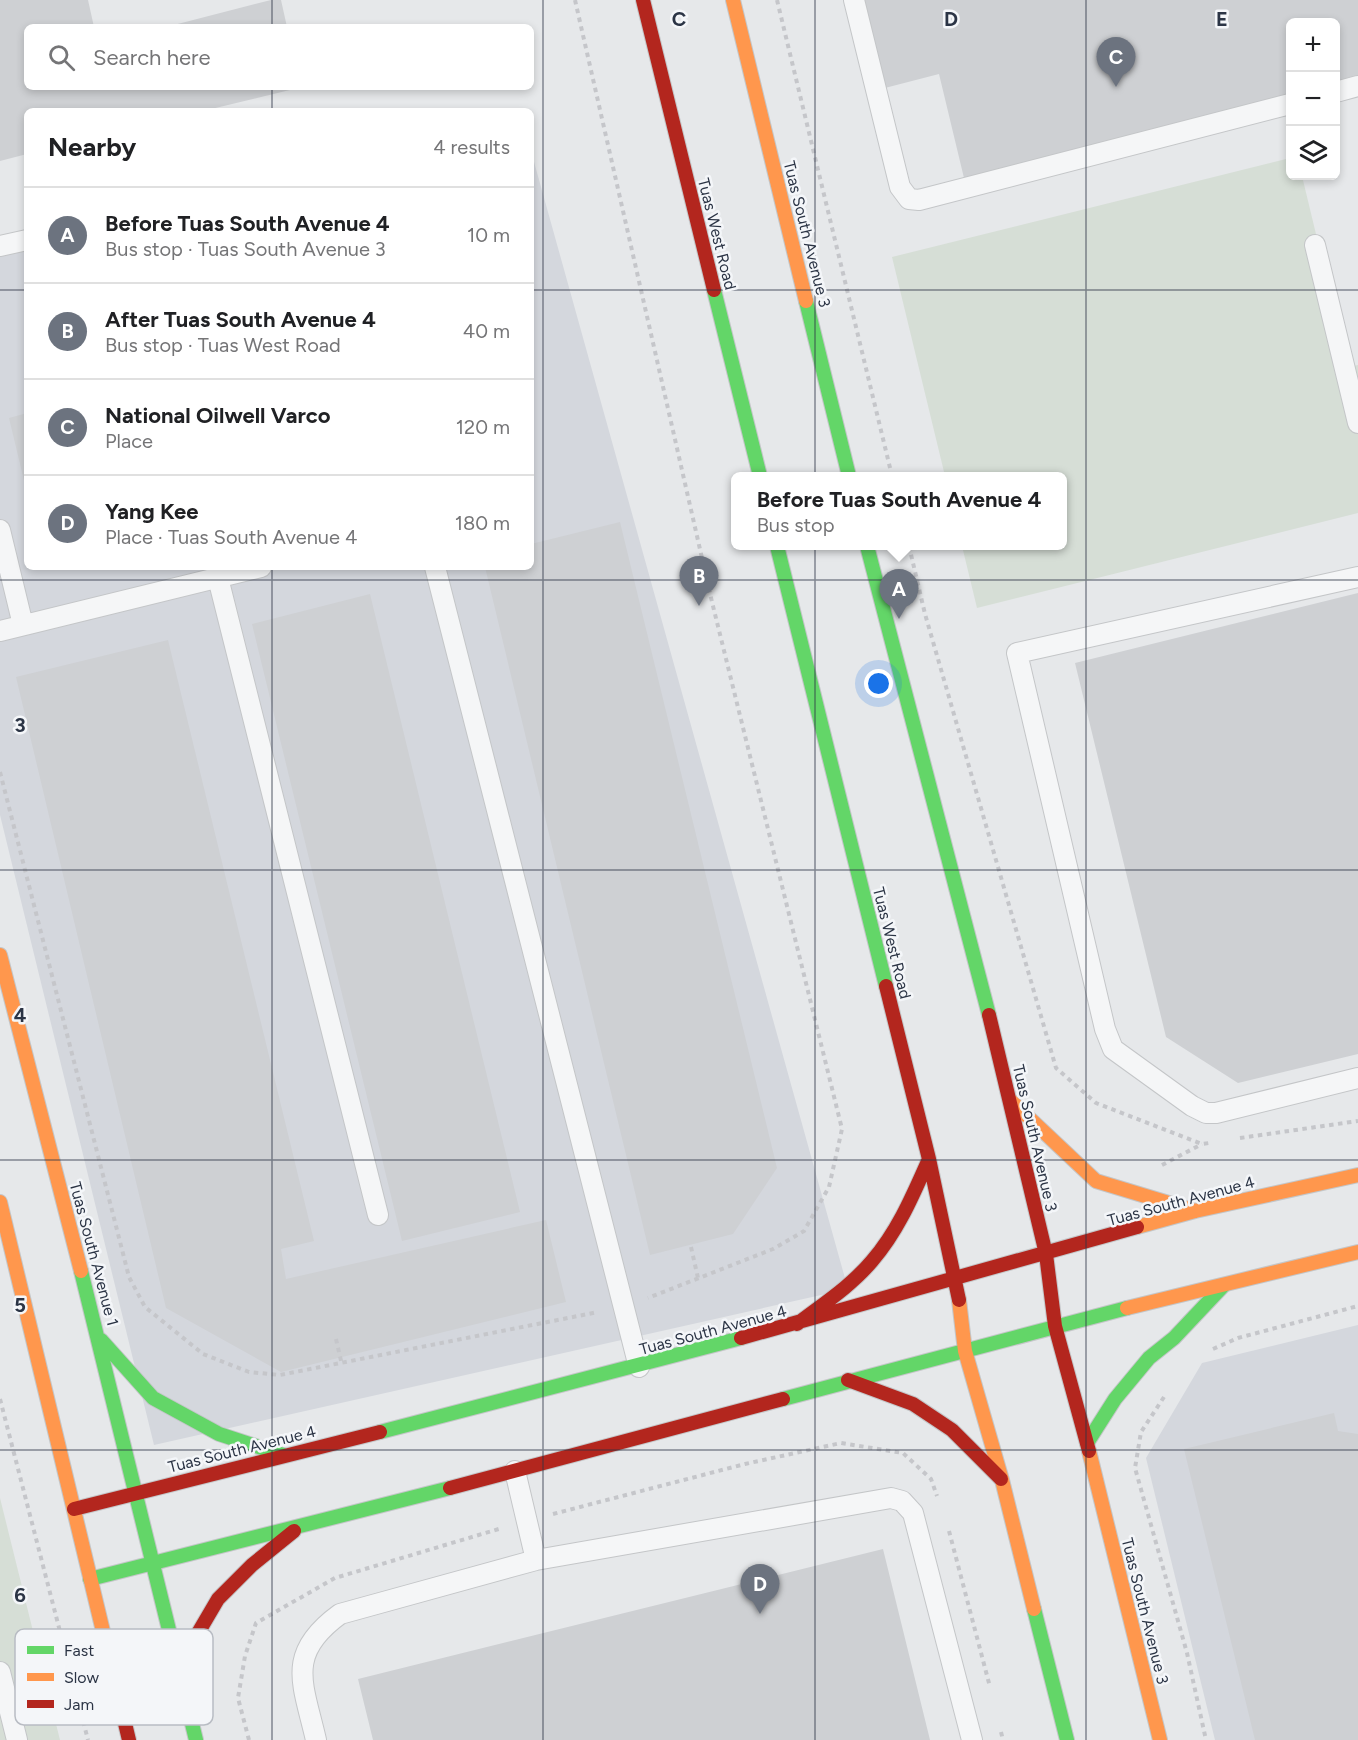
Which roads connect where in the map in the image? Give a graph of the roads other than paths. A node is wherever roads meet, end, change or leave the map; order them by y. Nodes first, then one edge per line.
1 (643, 0) edge
2 (733, 0) edge
3 (854, 0) edge
4 (1358, 87) edge
5 (1340, 91) edge
6 (1286, 105) edge
7 (24, 241) edge
8 (1315, 245) dead end
9 (0, 246) edge
10 (1358, 423) edge
11 (759, 472) edge
12 (848, 472) edge
13 (0, 530) edge
14 (778, 550) edge
15 (868, 550) edge
16 (249, 570) edge
17 (436, 570) edge
18 (1358, 576) edge
19 (218, 578) junction
20 (23, 625) junction
21 (0, 631) edge
22 (0, 955) edge
23 (1358, 1078) edge
24 (1011, 1101) junction
25 (929, 1159) junction
26 (1358, 1175) edge
27 (0, 1202) edge
28 (1195, 1211) junction
29 (378, 1215) dead end
30 (1358, 1252) edge
31 (1046, 1254) junction
32 (957, 1280) junction
33 (1224, 1285) junction
34 (797, 1324) junction
35 (1055, 1326) junction
36 (98, 1336) junction
37 (965, 1351) junction
38 (639, 1367) junction
39 (848, 1380) junction
40 (1087, 1443) junction
41 (283, 1455) junction
42 (515, 1471) junction
43 (1002, 1480) junction
44 (137, 1494) junction
45 (74, 1509) junction
46 (303, 1524) junction
47 (536, 1560) junction
48 (151, 1562) junction
49 (90, 1578) junction
50 (102, 1629) edge
51 (168, 1629) edge
52 (201, 1629) edge
53 (0, 1672) edge
54 (4, 1707) edge
55 (125, 1725) edge
56 (192, 1725) edge
57 (17, 1740) edge
58 (129, 1740) edge
59 (196, 1740) edge
60 (316, 1740) edge
61 (972, 1740) edge
62 (1067, 1740) edge
63 (1160, 1740) edge

1 - 11 main road, Tuas West Road
2 - 12 main road, Tuas South Avenue 3
3 - 6 lane
4 - 5 lane
7 - 9 lane
8 - 10 lane
13 - 20 lane
14 - 25 main road, Tuas West Road
15 - 24 main road, Tuas South Avenue 3
16 - 19 lane
17 - 38 lane
18 - 23 lane
19 - 20 lane
19 - 29 lane
20 - 21 lane
22 - 36 main road, Tuas South Avenue 1
24 - 28 main road
24 - 31 main road, Tuas South Avenue 3
25 - 32 main road, Tuas West Road
25 - 34 main road
26 - 28 main road, Tuas South Avenue 4
27 - 45 main road
28 - 31 main road, Tuas South Avenue 4
30 - 33 main road
31 - 32 main road, Tuas South Avenue 4
31 - 35 main road, Tuas South Avenue 3
32 - 34 main road, Tuas South Avenue 4
32 - 37 main road, Tuas West Road
33 - 35 main road
33 - 40 main road
34 - 38 main road, Tuas South Avenue 4
35 - 37 main road
35 - 40 main road, Tuas South Avenue 3
36 - 41 main road
36 - 44 main road, Tuas South Avenue 1
37 - 39 main road
37 - 43 main road
38 - 41 main road, Tuas South Avenue 4
39 - 42 main road
39 - 43 main road
40 - 63 main road, Tuas South Avenue 3
41 - 44 main road, Tuas South Avenue 4
42 - 46 main road
42 - 47 lane
43 - 62 main road
44 - 45 main road, Tuas South Avenue 4
44 - 48 main road, Tuas South Avenue 1
45 - 49 main road
46 - 48 main road
46 - 52 main road
47 - 60 lane
47 - 61 lane
48 - 49 main road
48 - 51 main road, Tuas South Avenue 1
49 - 50 main road
53 - 54 lane
54 - 57 lane
55 - 58 main road
56 - 59 main road

